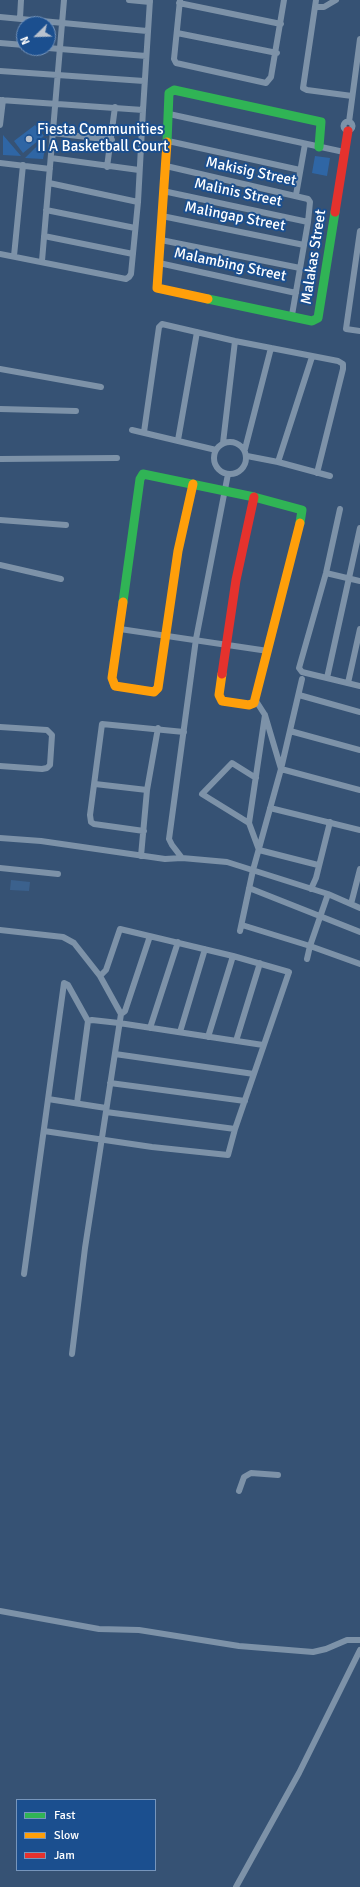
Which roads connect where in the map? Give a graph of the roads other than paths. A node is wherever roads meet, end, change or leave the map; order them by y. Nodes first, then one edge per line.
1 (21, 0) edge
2 (64, 0) edge
3 (129, 0) edge
4 (284, 0) edge
5 (316, 0) edge
6 (336, 0) edge
7 (150, 1) edge
8 (180, 1) edge
9 (315, 7) junction
10 (20, 16) edge
11 (0, 17) edge
12 (16, 18) edge
13 (56, 21) edge
14 (62, 22) junction
15 (281, 24) junction
16 (147, 31) junction
17 (177, 33) junction
18 (360, 39) edge
19 (0, 43) edge
20 (16, 45) edge
21 (56, 49) edge
22 (60, 49) junction
23 (276, 53) junction
24 (146, 56) junction
25 (0, 71) edge
26 (58, 75) junction
27 (144, 81) junction
28 (352, 96) junction
29 (2, 100) edge
30 (55, 103) junction
31 (115, 108) junction
32 (143, 110) junction
33 (170, 114) junction
34 (0, 125) edge
35 (348, 131) joint
36 (53, 132) junction
37 (112, 140) junction
38 (168, 142) junction
39 (305, 144) junction
40 (319, 147) junction
41 (344, 152) junction
42 (51, 158) junction
43 (0, 162) edge
44 (22, 166) junction
45 (166, 166) junction
46 (107, 167) junction
47 (50, 169) junction
48 (139, 170) junction
49 (300, 170) junction
50 (49, 183) junction
51 (163, 191) junction
52 (296, 195) junction
53 (138, 202) junction
54 (46, 210) junction
55 (162, 216) junction
56 (308, 222) junction
57 (135, 228) junction
58 (360, 231) edge
59 (44, 236) junction
60 (161, 240) junction
61 (304, 244) junction
62 (0, 254) edge
63 (133, 254) junction
64 (14, 256) junction
65 (42, 262) junction
66 (159, 264) junction
67 (300, 268) junction
68 (296, 293) junction
69 (292, 315) junction
70 (198, 332) junction
71 (360, 332) edge
72 (235, 341) junction
73 (271, 348) junction
74 (312, 356) junction
75 (0, 369) edge
76 (101, 387) dead end
77 (0, 409) edge
78 (76, 412) dead end
79 (132, 430) dead end
80 (144, 432) junction
81 (178, 440) junction
82 (223, 443) junction
83 (245, 449) junction
84 (216, 450) junction
85 (247, 456) junction
86 (117, 458) dead end
87 (0, 459) edge
88 (278, 462) junction
89 (317, 473) junction
90 (228, 474) junction
91 (330, 476) dead end
92 (192, 484) junction
93 (224, 492) junction
94 (254, 497) junction
95 (340, 509) dead end
96 (0, 520) edge
97 (66, 525) dead end
98 (360, 528) edge
99 (0, 565) edge
100 (326, 573) junction
101 (348, 578) junction
102 (61, 579) dead end
103 (360, 581) edge
104 (120, 629) junction
105 (360, 629) edge
106 (167, 635) junction
107 (196, 639) junction
108 (226, 644) junction
109 (268, 651) junction
110 (327, 678) junction
111 (302, 679) dead end
112 (348, 683) junction
113 (360, 686) edge
114 (299, 695) junction
115 (256, 700) junction
116 (360, 712) edge
117 (265, 715) junction
118 (0, 727) edge
119 (158, 728) junction
120 (184, 732) junction
121 (290, 732) junction
122 (360, 750) edge
123 (0, 766) edge
124 (281, 769) junction
125 (256, 778) junction
126 (95, 784) junction
127 (147, 790) junction
128 (360, 790) edge
129 (270, 808) junction
130 (330, 822) junction
131 (249, 823) junction
132 (360, 830) edge
133 (144, 831) junction
134 (0, 838) edge
135 (259, 850) junction
136 (141, 856) junction
137 (182, 858) junction
138 (318, 865) junction
139 (0, 868) edge
140 (360, 869) edge
141 (253, 870) junction
142 (58, 874) dead end
143 (249, 888) junction
144 (311, 889) junction
145 (328, 894) junction
146 (351, 904) junction
147 (360, 908) edge
148 (320, 915) junction
149 (0, 930) edge
150 (360, 932) edge
151 (150, 936) junction
152 (178, 942) junction
153 (310, 946) junction
154 (205, 949) junction
155 (233, 956) junction
156 (307, 959) dead end
157 (260, 963) junction
158 (360, 964) edge
159 (100, 976) junction
160 (121, 1014) junction
161 (88, 1021) junction
162 (119, 1023) junction
163 (150, 1028) junction
164 (180, 1032) junction
165 (208, 1037) junction
166 (236, 1041) junction
167 (264, 1045) junction
168 (115, 1054) junction
169 (254, 1074) junction
170 (110, 1083) junction
171 (48, 1098) junction
172 (245, 1101) junction
173 (77, 1103) junction
174 (106, 1110) junction
175 (235, 1129) junction
176 (44, 1131) junction
177 (101, 1139) junction
178 (24, 1274) dead end
179 (72, 1354) dead end
180 (278, 1475) dead end
181 (239, 1491) dead end
182 (0, 1611) edge
183 (360, 1640) edge
184 (360, 1650) edge
185 (236, 1887) edge

1 - 10 street
2 - 14 street
3 - 7 street
4 - 15 street
5 - 9 street
6 - 9 street
7 - 16 street
8 - 15 street
8 - 17 street
9 - 28 street
11 - 12 street
13 - 14 street
14 - 16 street
14 - 22 street
15 - 23 street
16 - 24 street
17 - 23 street
17 - 23 street
18 - 28 street
19 - 20 street
21 - 22 street
22 - 24 street
22 - 26 street
24 - 27 street
25 - 26 street
26 - 27 street
26 - 30 street
27 - 32 street
28 - 35 street
29 - 30 street
29 - 34 street
30 - 31 street
30 - 36 street
31 - 32 street
31 - 37 street
32 - 48 street
33 - 38 street
33 - 39 street
33 - 40 street
35 - 41 street, Malakas Street
36 - 37 street
36 - 42 street
37 - 46 street
38 - 45 street
38 - 49 street
39 - 40 street
39 - 49 street
40 - 41 street
41 - 69 street, Malakas Street
42 - 46 street
42 - 47 street
43 - 44 street
44 - 47 street
44 - 64 street
45 - 51 street
45 - 52 street, Makisig Street
46 - 48 street
47 - 50 street
48 - 53 street
49 - 52 street
50 - 53 street
50 - 54 street
51 - 55 street
51 - 56 street, Malinis Street
52 - 56 street, Makisig Street
53 - 57 street
54 - 57 street
54 - 59 street
55 - 60 street
55 - 61 street, Malingap Street
56 - 61 street, Makisig Street
57 - 63 street
58 - 71 street
59 - 63 street
59 - 65 street
60 - 66 street
60 - 67 street
61 - 67 street, Makisig Street
62 - 64 street
63 - 65 street
64 - 65 street
66 - 68 street, Malambing Street
66 - 69 street, Malakas Street
67 - 68 street, Makisig Street
68 - 69 street, Makisig Street
70 - 72 street
70 - 80 street
70 - 81 street
72 - 73 street
72 - 82 street
73 - 74 street
73 - 83 street
74 - 88 street
74 - 89 street
75 - 76 street
77 - 78 street
79 - 80 street
80 - 81 street
81 - 84 street
82 - 83 street
82 - 84 street
83 - 85 street
84 - 90 street
85 - 88 street
85 - 90 street
86 - 87 street
88 - 89 street
89 - 91 street
90 - 93 street
92 - 93 street
92 - 104 street
92 - 106 street
93 - 94 street
93 - 107 street
94 - 108 street
94 - 109 street
95 - 100 street
96 - 97 street
98 - 101 street
99 - 102 street
100 - 101 street
100 - 110 street
101 - 103 street
101 - 110 street
104 - 106 street
104 - 106 street
105 - 112 street
106 - 107 street
107 - 108 street
107 - 120 street
108 - 109 street
108 - 115 street
109 - 115 street
110 - 112 street
111 - 114 street
112 - 113 street
114 - 116 street
114 - 121 street
115 - 117 street
117 - 124 street
117 - 125 street
118 - 123 street
119 - 120 street
119 - 126 street
119 - 127 street
120 - 137 street
121 - 122 street
121 - 124 street
124 - 128 street
124 - 129 street
125 - 131 street
125 - 131 street
126 - 127 street
126 - 133 street
127 - 133 street
129 - 130 street
129 - 135 street
130 - 132 street
130 - 138 street
131 - 135 street
133 - 136 street
134 - 136 street
135 - 138 street
135 - 141 street
136 - 137 street
137 - 141 street
138 - 144 street
139 - 142 street
140 - 146 street
141 - 143 street
141 - 144 street
143 - 148 street
143 - 153 street
144 - 145 street
145 - 146 street
145 - 148 street
146 - 147 street
148 - 150 street
148 - 153 street
149 - 159 street
151 - 152 street
151 - 159 street
151 - 160 street
152 - 154 street
152 - 163 street
153 - 156 street
153 - 158 street
154 - 155 street
154 - 164 street
155 - 157 street
155 - 165 street
157 - 166 street
157 - 167 street
159 - 160 street
160 - 162 street
161 - 162 street
161 - 171 street
161 - 173 street
162 - 163 street
162 - 168 street
163 - 164 street
164 - 165 street
165 - 166 street
166 - 167 street
167 - 169 street
168 - 169 street
168 - 170 street
169 - 172 street
170 - 172 street
170 - 174 street
171 - 173 street
171 - 176 street
172 - 175 street
173 - 174 street
174 - 175 street
174 - 177 street
175 - 177 street
176 - 177 street
176 - 178 street
177 - 179 street
180 - 181 street
182 - 183 street
184 - 185 street

